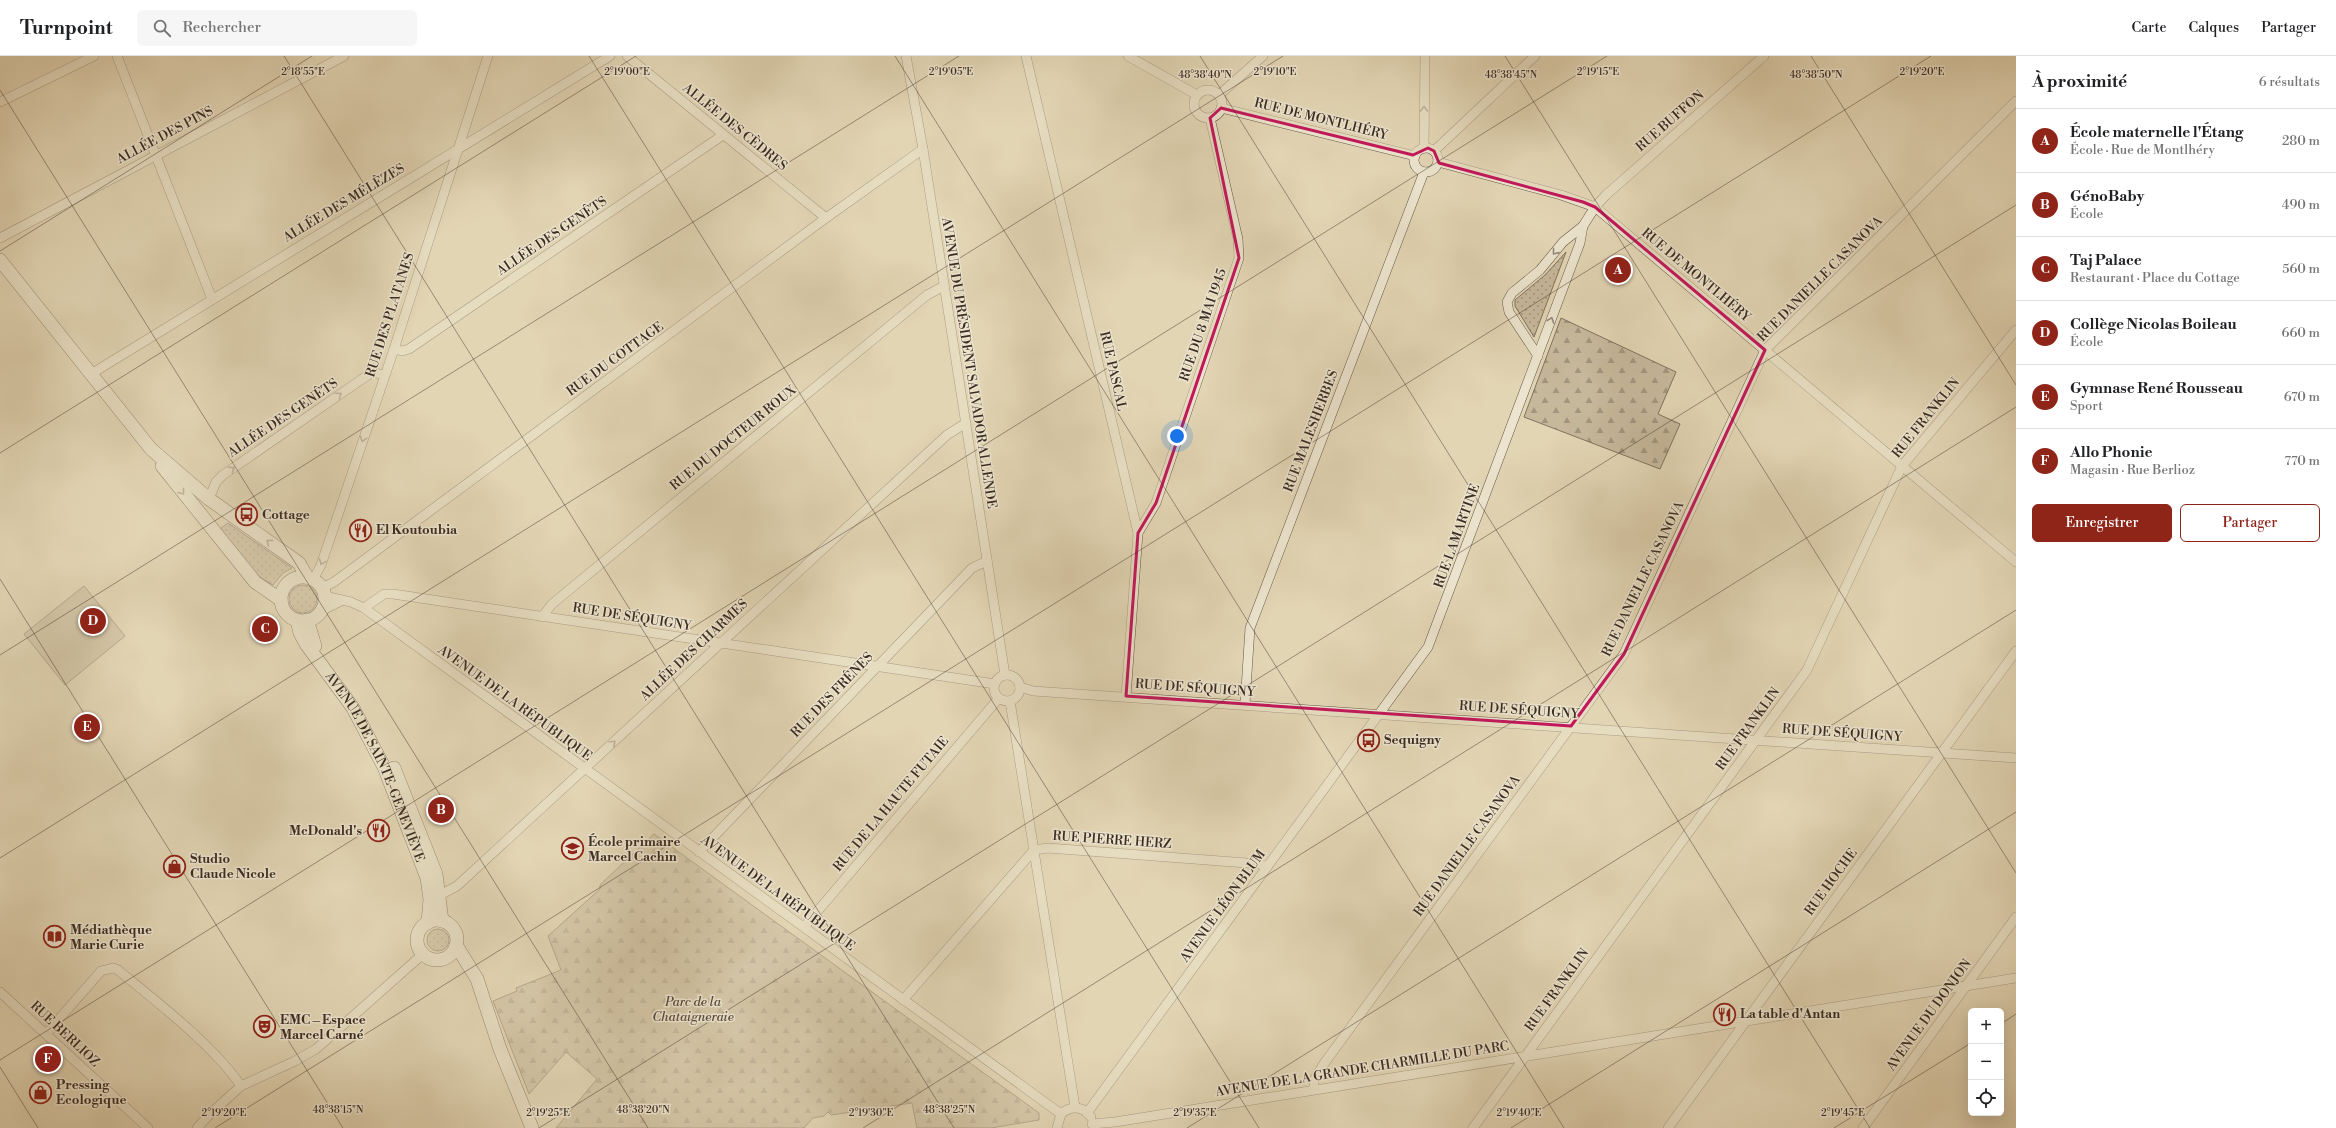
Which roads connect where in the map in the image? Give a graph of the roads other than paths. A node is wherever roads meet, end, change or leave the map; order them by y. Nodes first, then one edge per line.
1 (94, 56) edge
2 (117, 56) edge
3 (344, 56) edge
4 (488, 56) edge
5 (610, 56) edge
6 (627, 56) edge
7 (906, 56) edge
8 (1026, 56) edge
9 (1128, 56) edge
10 (1263, 56) edge
11 (1425, 56) edge
12 (1535, 56) edge
13 (1764, 56) edge
14 (1197, 95) junction
15 (1219, 95) junction
16 (2016, 101) edge
17 (0, 102) edge
18 (1221, 108) junction
19 (1210, 118) junction
20 (723, 135) junction
21 (1424, 148) junction
22 (923, 149) junction
23 (457, 150) junction
24 (1434, 152) junction
25 (156, 154) junction
26 (1415, 156) junction
27 (1438, 162) junction
28 (1424, 172) junction
29 (1595, 207) junction
30 (826, 218) junction
31 (1583, 226) junction
32 (0, 238) edge
33 (0, 260) edge
34 (944, 286) junction
35 (212, 299) junction
36 (2016, 330) edge
37 (394, 350) junction
38 (1765, 350) junction
39 (1538, 356) junction
40 (91, 374) junction
41 (384, 375) junction
42 (966, 423) junction
43 (151, 449) junction
44 (1902, 466) junction
45 (209, 499) junction
46 (1138, 533) junction
47 (987, 561) junction
48 (2016, 562) edge
49 (317, 585) junction
50 (281, 600) junction
51 (341, 601) junction
52 (364, 608) junction
53 (321, 611) junction
54 (542, 617) junction
55 (302, 620) junction
56 (720, 644) junction
57 (2016, 651) edge
58 (876, 668) junction
59 (1005, 675) junction
60 (995, 684) junction
61 (1020, 687) junction
62 (1126, 696) junction
63 (999, 698) junction
64 (1010, 701) junction
65 (1245, 704) junction
66 (1379, 714) junction
67 (1571, 726) junction
68 (1756, 740) junction
69 (1941, 753) junction
70 (2016, 758) edge
71 (584, 770) junction
72 (1034, 850) junction
73 (699, 852) junction
74 (1267, 867) junction
75 (440, 895) junction
76 (2016, 917) edge
77 (442, 921) junction
78 (428, 923) junction
79 (804, 927) junction
80 (456, 945) junction
81 (422, 954) junction
82 (447, 957) junction
83 (2016, 978) edge
84 (1966, 986) junction
85 (0, 992) edge
86 (903, 1000) junction
87 (1745, 1022) junction
88 (46, 1034) junction
89 (500, 1049) junction
90 (1525, 1056) junction
91 (241, 1086) junction
92 (1314, 1089) junction
93 (1075, 1107) junction
94 (1087, 1113) junction
95 (1061, 1114) junction
96 (1136, 1119) junction
97 (1092, 1126) edge
98 (530, 1127) edge
99 (148, 1128) edge
100 (197, 1128) edge
101 (1057, 1128) edge
102 (1138, 1128) edge
103 (1473, 1128) edge
104 (1668, 1128) edge
105 (1863, 1128) edge

1 - 17 street
2 - 25 street
3 - 25 street, ALLÉE DES PINS
4 - 23 street, RUE DES PLATANES
5 - 23 street, ALLÉE DES MÉLÈZES
6 - 20 street, ALLÉE DES CÈDRES
7 - 22 street, AVENUE DU PRÉSIDENT SALVADOR ALLENDE
8 - 46 street, RUE PASCAL
9 - 14 street
10 - 15 street
21 -> 11 street
12 - 24 street
13 - 29 street, RUE BUFFON
14 - 15 street
14 - 19 street
15 - 18 street
16 - 38 street, RUE DANIELLE CASANOVA
18 - 19 street
18 - 26 street, RUE DE MONTLHÉRY
19 - 46 street, RUE DU 8 MAI 1945
20 - 30 street, ALLÉE DES CÈDRES
20 - 37 street, ALLÉE DES GENÊTS
21 - 24 street
21 - 26 street
22 - 30 street, RUE DU COTTAGE
22 - 34 street, AVENUE DU PRÉSIDENT SALVADOR ALLENDE
23 - 35 street, ALLÉE DES MÉLÈZES
23 - 37 street, RUE DES PLATANES
24 - 27 street
25 - 32 street, ALLÉE DES PINS
25 - 35 street
26 - 28 street
27 - 28 street
27 - 29 street, RUE DE MONTLHÉRY
28 - 65 street, RUE MALESHERBES
29 - 31 street, RUE LAMARTINE
29 - 38 street, RUE DE MONTLHÉRY
30 - 49 street, RUE DU COTTAGE
39 -> 31 street, RUE LAMARTINE
31 -> 39 street, RUE LAMARTINE
33 - 40 main road
34 - 42 street, AVENUE DU PRÉSIDENT SALVADOR ALLENDE
34 - 54 street, RUE DU DOCTEUR ROUX
35 - 40 street, ALLÉE DES MÉLÈZES
36 - 44 street, RUE FRANKLIN
37 - 41 street, RUE DES PLATANES
38 - 44 street, RUE DE MONTLHÉRY
38 - 67 street, RUE DANIELLE CASANOVA
39 - 66 street, RUE LAMARTINE
40 - 43 main road
45 -> 41 street, ALLÉE DES GENÊTS
41 -> 49 street, RUE DES PLATANES
42 - 47 street, AVENUE DU PRÉSIDENT SALVADOR ALLENDE
42 - 56 street, ALLÉE DES CHARMES
43 - 45 main road
43 -> 50 main road
44 - 48 street, RUE DE MONTLHÉRY
44 - 68 street, RUE FRANKLIN
49 -> 45 main road
46 - 62 street, RUE PASCAL
47 - 58 street, RUE DES FRÊNES
47 - 59 street, AVENUE DU PRÉSIDENT SALVADOR ALLENDE
49 - 50 main road
49 - 51 street, AVENUE DE LA RÉPUBLIQUE
49 - 53 main road
50 - 55 main road
51 - 52 street, AVENUE DE LA RÉPUBLIQUE
51 - 53 street
52 - 54 street, RUE DE SÉQUIGNY
52 - 71 street, AVENUE DE LA RÉPUBLIQUE
53 - 55 main road
54 - 56 street, RUE DE SÉQUIGNY
55 - 75 main road
55 - 78 main road, AVENUE DE SAINTE-GENEVIÈVE
56 - 58 street, RUE DE SÉQUIGNY
71 -> 56 street, ALLÉE DES CHARMES
57 - 69 street, RUE HOCHE
58 - 60 street, RUE DE SÉQUIGNY
58 - 73 street, RUE DES FRÊNES
59 - 60 street
59 - 61 street
60 - 63 street
61 - 62 street, RUE DE SÉQUIGNY
61 - 64 street
62 - 65 street, RUE DE SÉQUIGNY
63 - 64 street
63 - 79 street, RUE DE LA HAUTE FUTAIE
64 - 72 street
65 - 66 street, RUE DE SÉQUIGNY
66 - 67 street, RUE DE SÉQUIGNY
66 - 74 street, AVENUE LÉON BLUM
67 - 68 street, RUE DE SÉQUIGNY
67 - 92 street, RUE DANIELLE CASANOVA
68 - 69 street, RUE DE SÉQUIGNY
68 - 90 street, RUE FRANKLIN
69 - 70 street, RUE DE SÉQUIGNY
69 - 87 street, RUE HOCHE
71 - 73 street, AVENUE DE LA RÉPUBLIQUE
71 - 75 street, ALLÉE DES CHARMES
72 - 74 street, RUE PIERRE HERZ
72 - 86 street, RUE PIERRE HERZ
72 - 93 street
73 - 79 street, AVENUE DE LA RÉPUBLIQUE
74 - 94 street, AVENUE LÉON BLUM
75 - 77 main road
76 - 84 street, AVENUE DU DONJON
77 - 78 main road
77 - 80 main road
78 - 81 main road
79 - 86 street, AVENUE DE LA RÉPUBLIQUE
80 - 82 main road
80 - 89 main road
81 - 82 main road
81 - 91 street
82 - 89 main road
83 - 84 street, AVENUE DE LA GRANDE CHARMILLE DU PARC
84 - 87 street, AVENUE DE LA GRANDE CHARMILLE DU PARC
84 - 105 street, AVENUE DU DONJON
85 - 88 street, RUE BERLIOZ
86 - 95 street, AVENUE DE LA RÉPUBLIQUE
87 - 90 street, AVENUE DE LA GRANDE CHARMILLE DU PARC
87 - 104 street, RUE HOCHE
88 - 91 street
88 - 99 street, RUE BERLIOZ
89 - 98 main road
90 - 92 street, AVENUE DE LA GRANDE CHARMILLE DU PARC
90 - 103 street, RUE FRANKLIN
91 - 100 street
92 - 96 street, AVENUE DE LA GRANDE CHARMILLE DU PARC
93 - 94 street
93 - 95 street
94 - 97 street
95 - 101 street
96 - 97 street, AVENUE DE LA GRANDE CHARMILLE DU PARC
96 - 102 street

